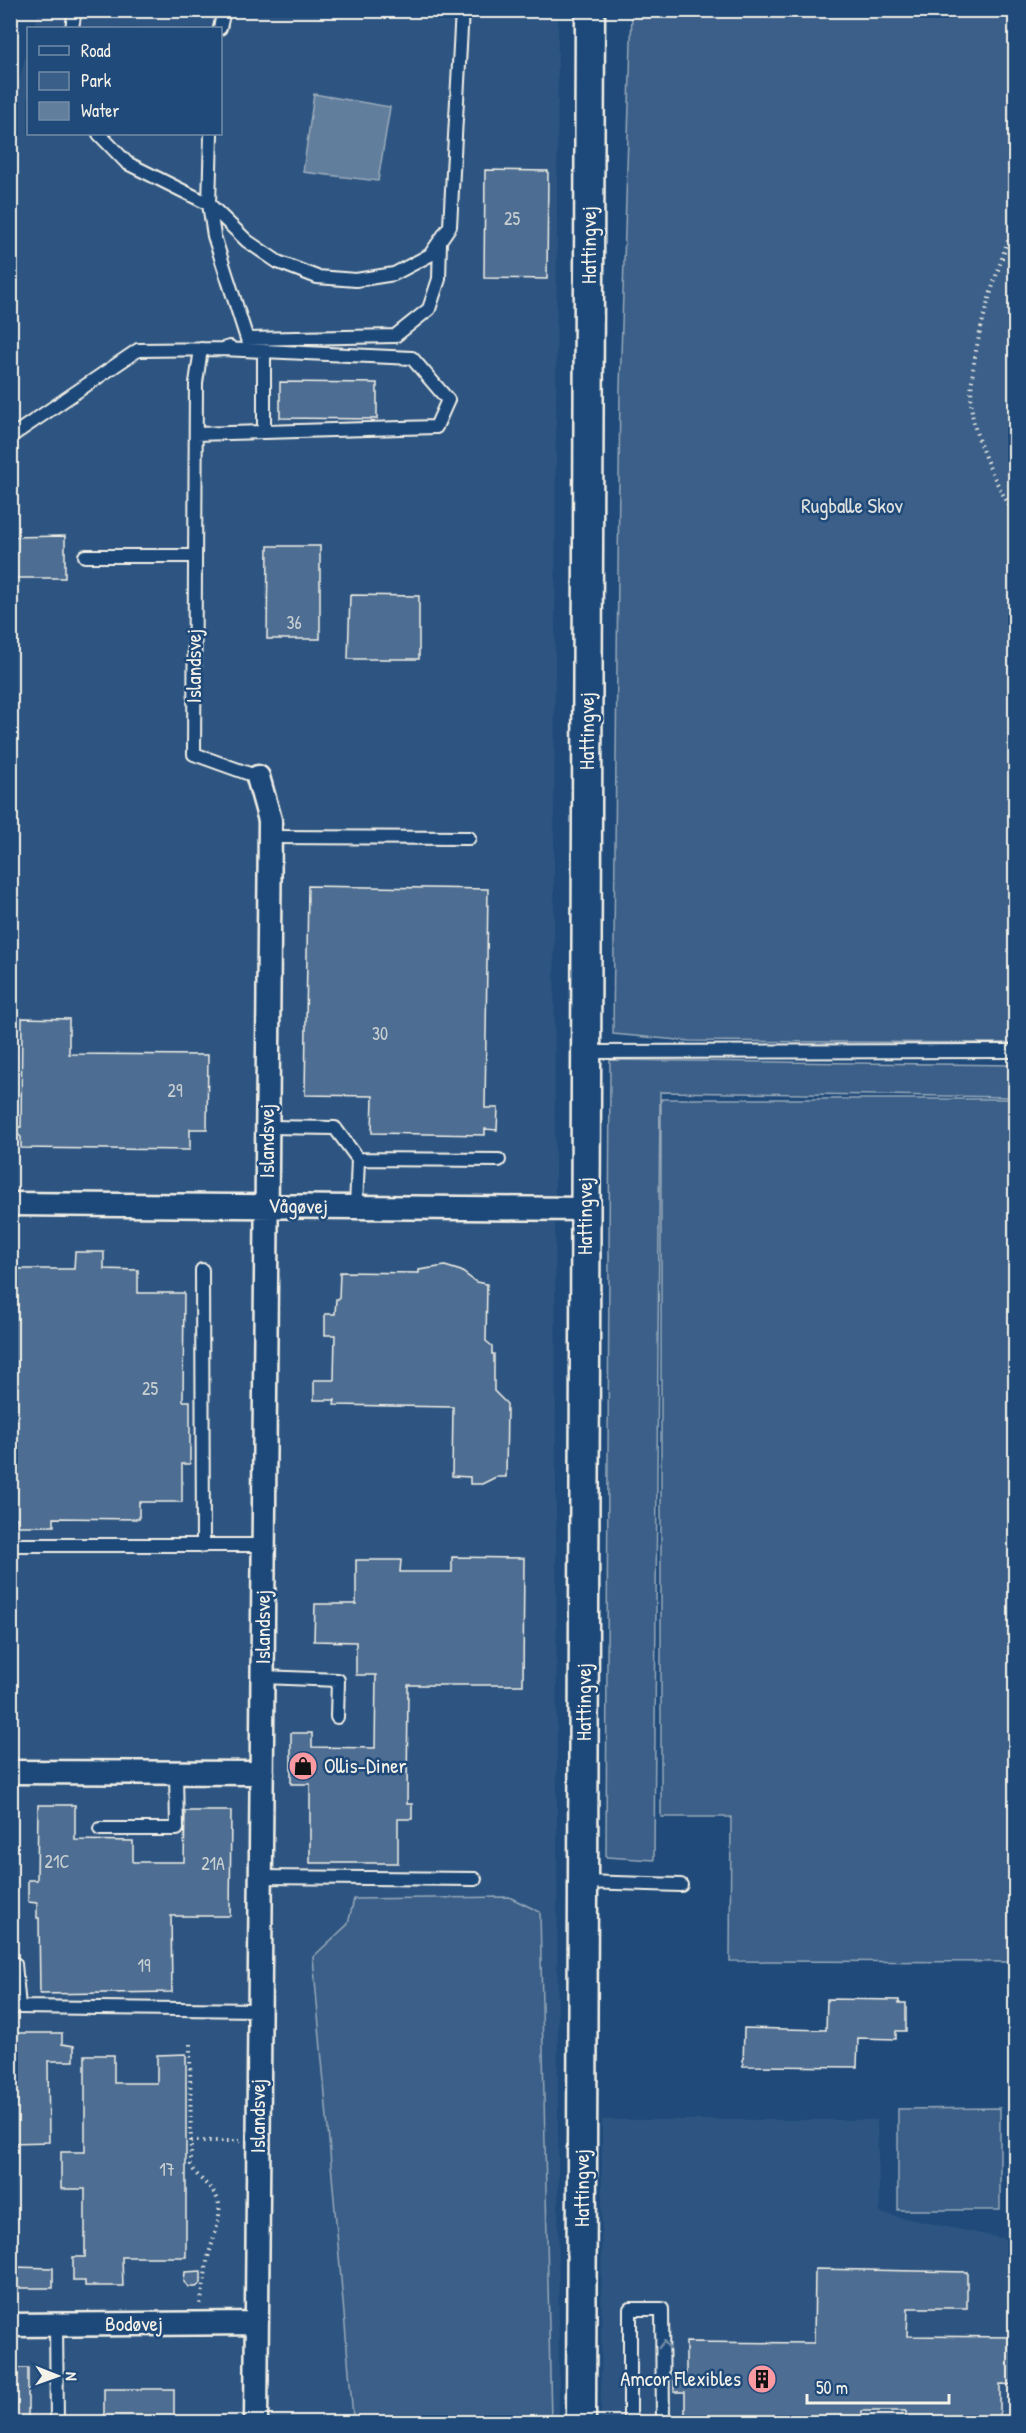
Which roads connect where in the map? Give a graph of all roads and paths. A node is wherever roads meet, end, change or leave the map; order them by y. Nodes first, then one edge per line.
1 (75, 10) edge
2 (224, 10) edge
3 (462, 10) edge
4 (590, 10) edge
5 (72, 27) edge
6 (220, 27) edge
7 (100, 135) edge
8 (211, 135) edge
9 (209, 204) junction
10 (1016, 218) edge
11 (440, 241) junction
12 (358, 337) junction
13 (247, 339) junction
14 (201, 349) junction
15 (223, 349) junction
16 (264, 352) junction
17 (358, 356) junction
18 (264, 432) junction
19 (196, 434) junction
20 (10, 437) edge
21 (1016, 516) edge
22 (85, 556) dead end
23 (194, 556) junction
24 (258, 777) joint
25 (270, 837) junction
26 (468, 838) dead end
27 (1016, 1051) edge
28 (586, 1052) junction
29 (268, 1127) junction
30 (358, 1159) junction
31 (499, 1160) dead end
32 (10, 1204) edge
33 (267, 1206) junction
34 (356, 1207) junction
35 (585, 1209) junction
36 (202, 1270) dead end
37 (10, 1545) edge
38 (264, 1545) junction
39 (203, 1546) junction
40 (263, 1677) junction
41 (337, 1717) dead end
42 (10, 1772) edge
43 (176, 1772) junction
44 (262, 1773) junction
45 (100, 1829) dead end
46 (261, 1877) junction
47 (475, 1879) dead end
48 (583, 1882) junction
49 (681, 1885) dead end
50 (15, 1964) dead end
51 (259, 2010) junction
52 (190, 2044) dead end
53 (258, 2140) junction
54 (191, 2141) junction
55 (197, 2323) junction
56 (256, 2323) junction
57 (56, 2324) junction
58 (10, 2325) edge
59 (57, 2422) edge
60 (256, 2422) edge
61 (581, 2422) edge
62 (630, 2422) edge
63 (663, 2422) edge

1 - 5 lane
2 - 6 lane
3 - 11 lane
4 - 28 street, Hattingvej
7 - 9 lane
8 - 9 lane
9 - 11 lane
9 - 13 lane
10 - 21 path
11 - 12 lane
12 - 13 lane
12 - 17 lane
13 - 15 lane
14 - 15 lane
14 - 19 lane, Islandsvej
14 - 20 lane
15 - 16 lane
16 - 17 lane
16 - 18 lane
17 - 18 lane
18 - 19 lane
19 - 23 lane, Islandsvej
22 - 23 lane
23 - 24 lane, Islandsvej
24 - 25 street, Islandsvej
25 - 26 lane
25 - 29 street, Islandsvej
27 - 28 lane
28 - 35 street, Hattingvej
29 - 30 lane
29 - 33 street, Islandsvej
30 - 31 lane
30 - 34 lane
32 - 33 street, Vågøvej
33 - 34 street, Vågøvej
33 - 38 street, Islandsvej
34 - 35 street, Vågøvej
35 - 48 street, Hattingvej
36 - 39 lane
37 - 39 lane
38 - 39 lane
38 - 40 street, Islandsvej
40 - 41 lane
40 - 44 street, Islandsvej
42 - 43 street
43 - 44 street
43 - 45 lane
44 - 46 street, Islandsvej
46 - 47 lane
46 - 51 street, Islandsvej
48 - 49 lane
48 - 61 street, Hattingvej
50 - 51 lane
51 - 53 street, Islandsvej
52 - 54 path
53 - 54 path
53 - 56 street, Islandsvej
54 - 55 path
55 - 56 street, Bodøvej
55 - 57 street, Bodøvej
56 - 60 street, Islandsvej
57 - 58 street, Bodøvej
57 - 59 lane
63 -> 62 lane

